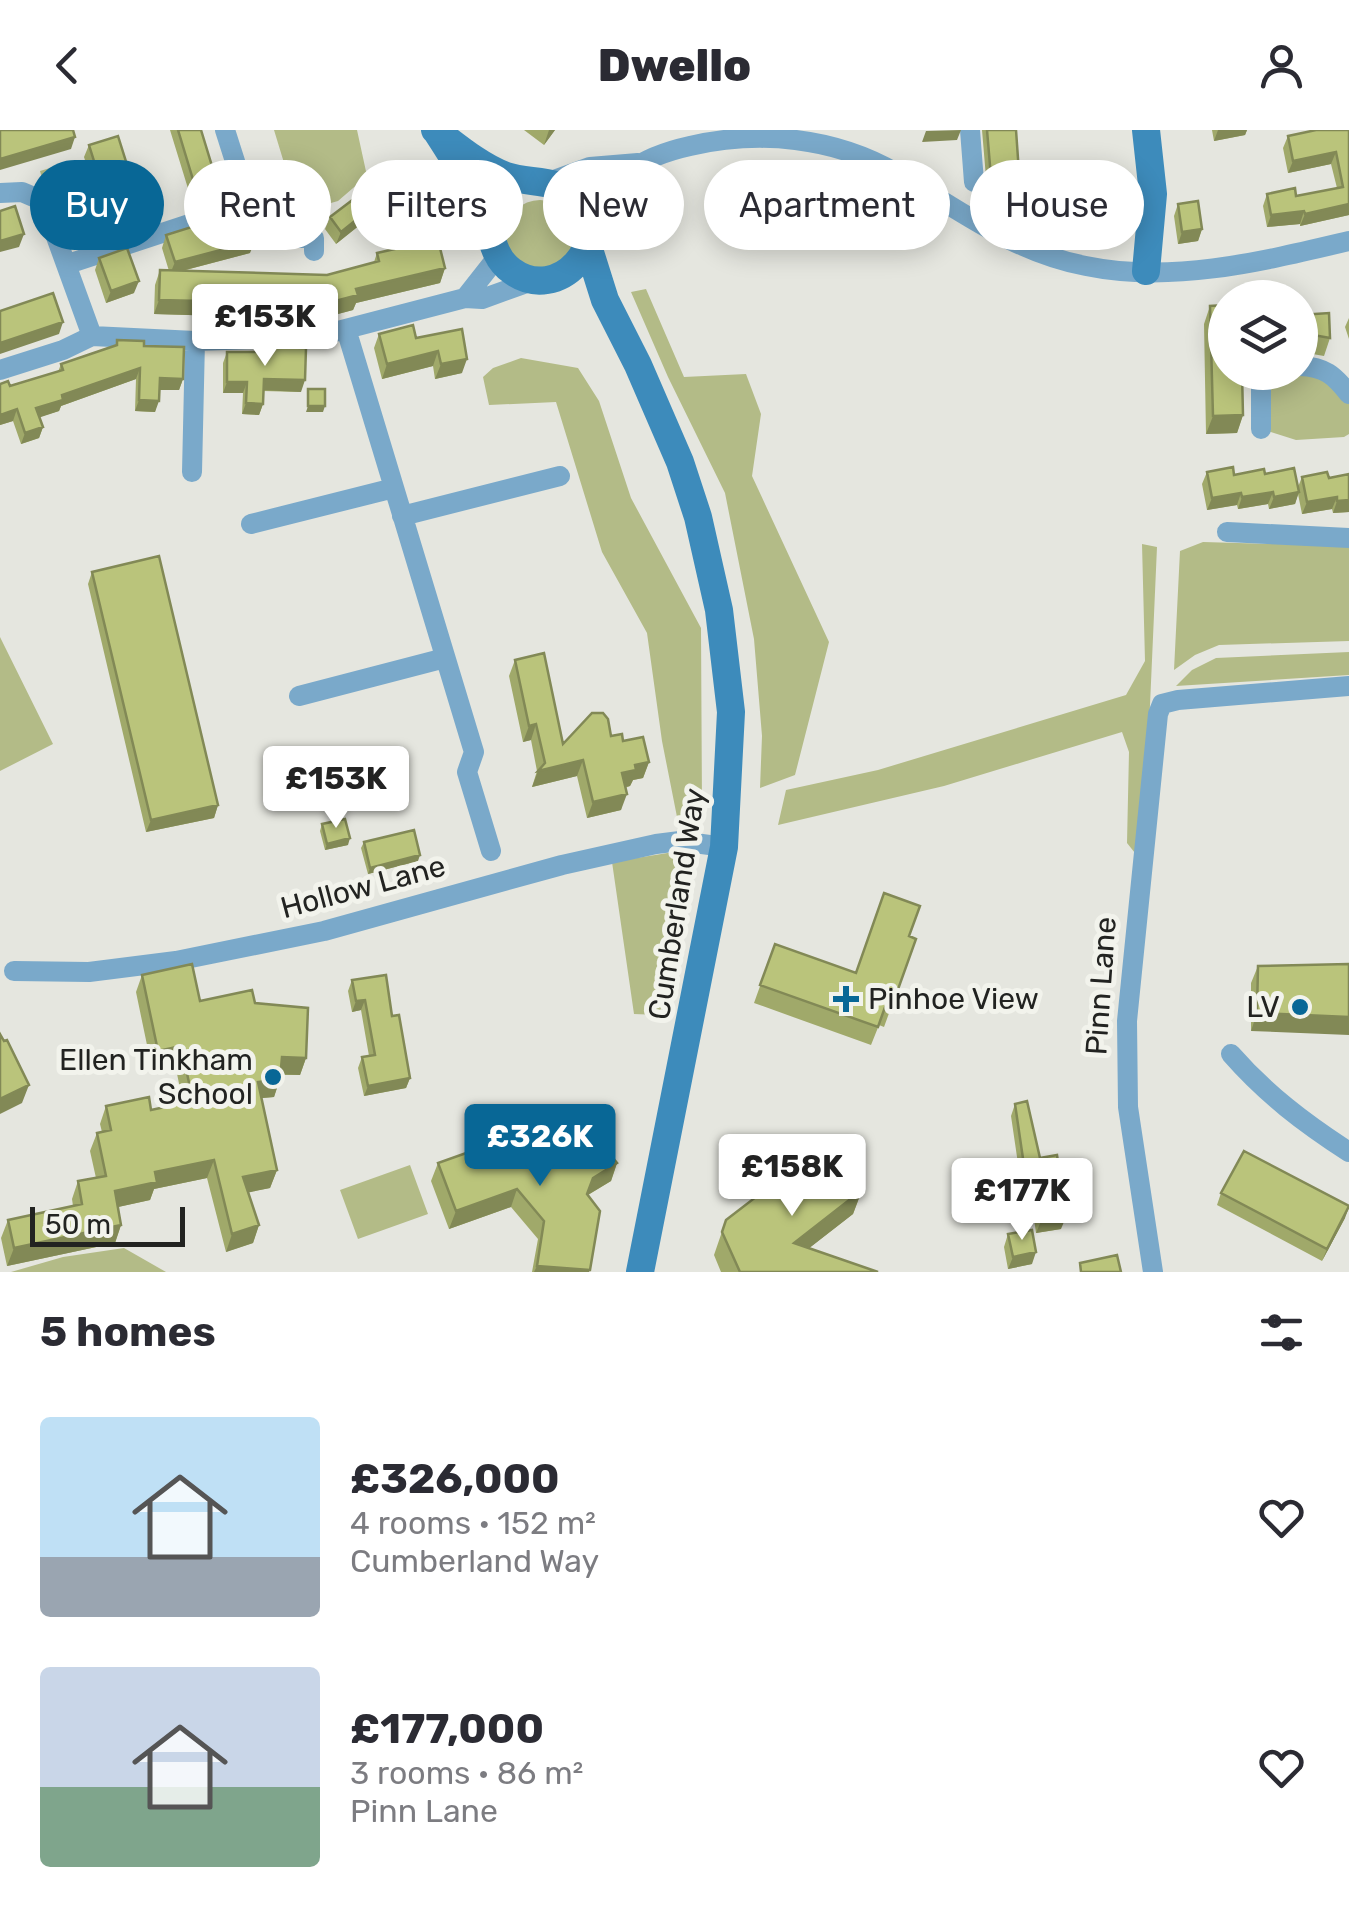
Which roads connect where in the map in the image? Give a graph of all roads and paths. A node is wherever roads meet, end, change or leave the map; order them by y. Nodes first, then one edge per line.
1 (224, 130) edge
2 (970, 130) edge
3 (1146, 130) edge
4 (436, 131) edge
5 (234, 160) edge
6 (453, 160) edge
7 (646, 160) edge
8 (972, 160) edge
9 (543, 182) edge
10 (540, 183) junction
11 (543, 184) edge
12 (523, 187) edge
13 (0, 194) edge
14 (184, 226) edge
15 (1349, 241) edge
16 (497, 250) edge
17 (585, 250) edge
18 (593, 250) edge
19 (498, 256) junction
20 (68, 264) junction
21 (1146, 271) junction
22 (562, 276) junction
23 (532, 282) junction
24 (464, 298) junction
25 (614, 322) junction
26 (346, 328) junction
27 (92, 336) junction
28 (195, 340) junction
29 (1318, 367) edge
30 (0, 370) edge
31 (1264, 390) edge
32 (1349, 394) edge
33 (1261, 429) dead end
34 (192, 472) dead end
35 (560, 476) dead end
36 (394, 488) junction
37 (402, 516) junction
38 (251, 524) dead end
39 (1227, 532) dead end
40 (1349, 538) edge
41 (445, 658) junction
42 (1349, 686) edge
43 (299, 696) dead end
44 (724, 847) junction
45 (491, 852) dead end
46 (14, 971) dead end
47 (1232, 1054) dead end
48 (1349, 1152) edge
49 (640, 1272) edge
50 (1153, 1272) edge

1 - 5 street
2 - 8 street
3 - 21 main road
4 - 6 main road, Cumberland Way
4 - 10 main road, Cumberland Way
7 - 21 street
9 - 10 street
10 - 11 main road, Cumberland Way
10 - 12 main road
13 - 20 street
14 - 20 street
15 - 21 street
16 - 19 main road, Cumberland Way
17 - 22 main road
18 - 25 main road, Cumberland Way
19 - 23 main road
19 - 24 street
20 - 27 street
22 - 23 main road
22 - 25 main road, Cumberland Way
23 - 24 street
24 - 26 street
25 - 44 main road, Cumberland Way
26 - 28 street
26 - 36 street
27 - 28 street
27 - 30 street
28 - 34 street
29 - 32 street
31 - 33 street
35 - 37 street
36 - 37 street
36 - 38 street
37 - 41 street
39 - 40 street
41 - 43 street
41 - 45 street
42 - 50 street, Pinn Lane
44 - 46 street, Hollow Lane
44 - 49 main road, Cumberland Way
47 - 48 street

